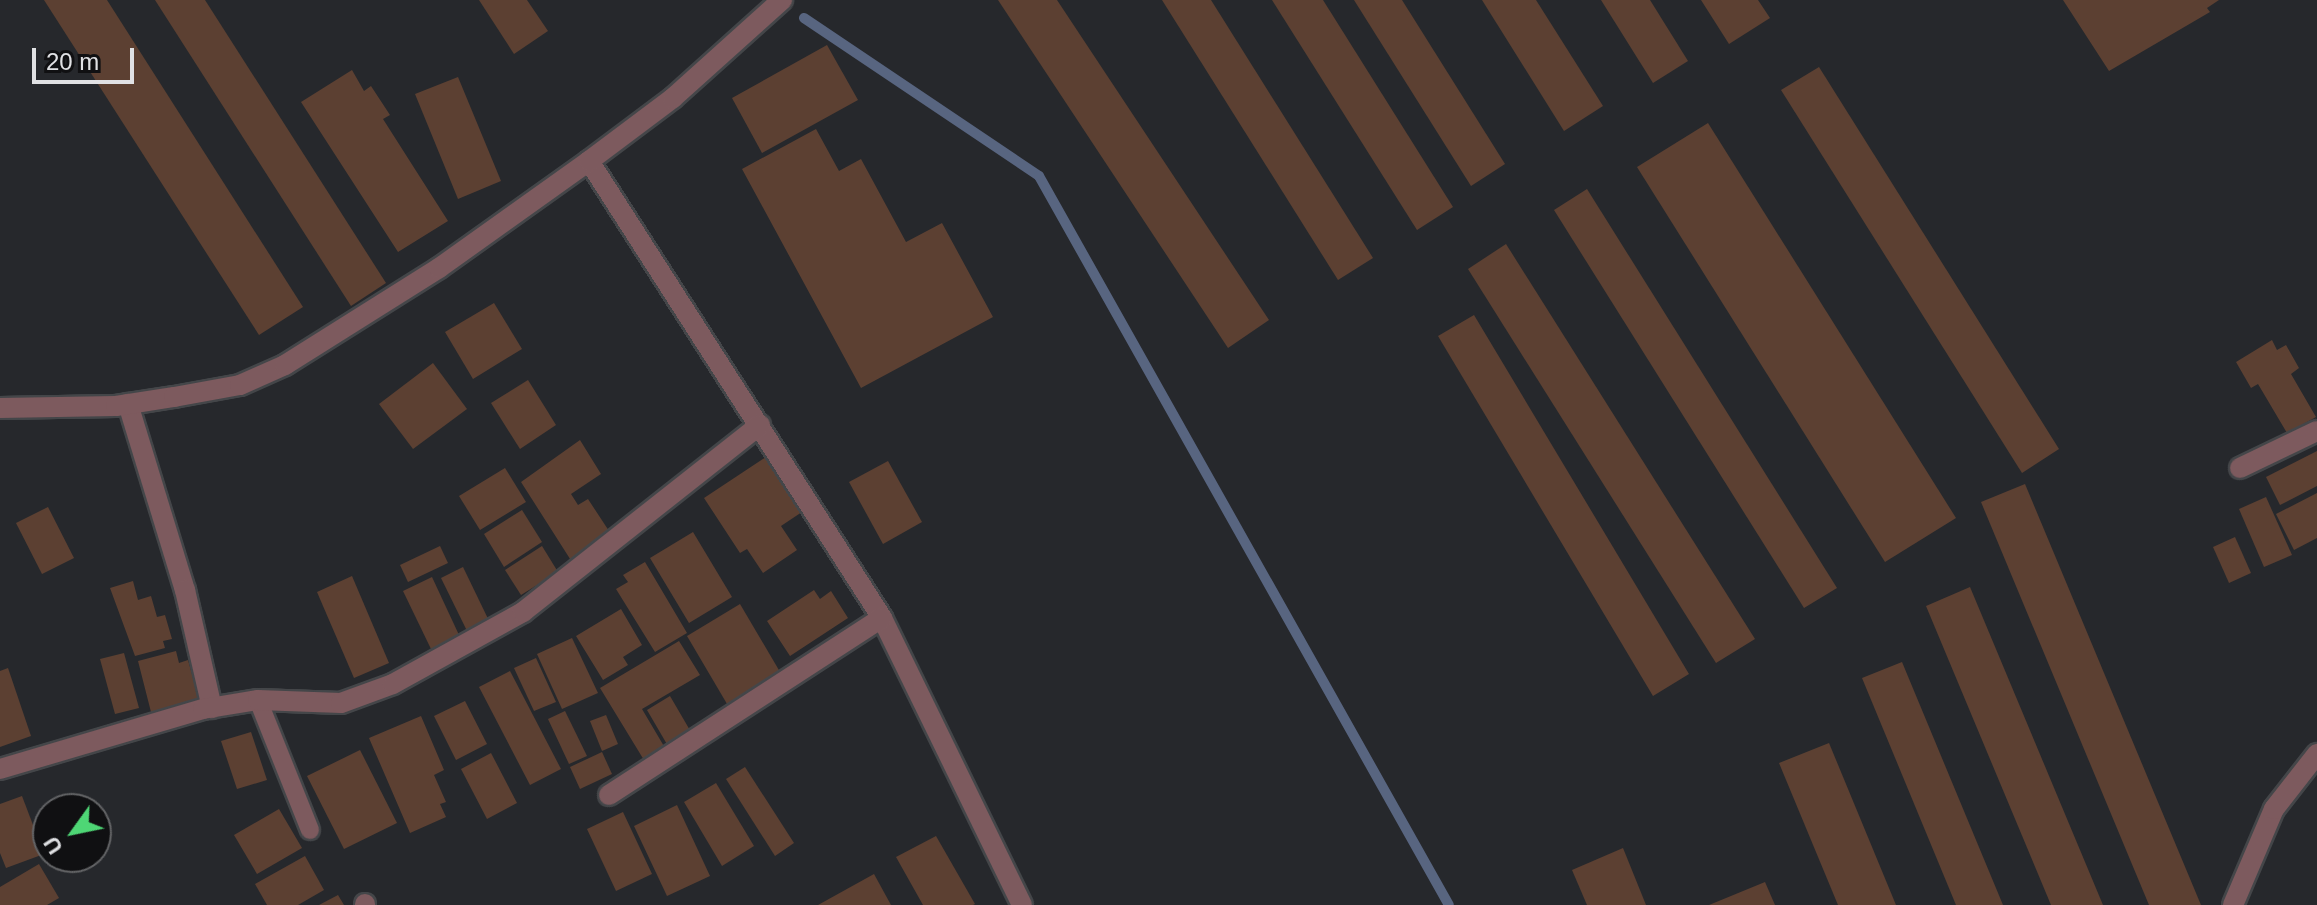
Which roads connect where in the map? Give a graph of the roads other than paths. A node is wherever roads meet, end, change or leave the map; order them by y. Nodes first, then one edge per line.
1 (782, 0) edge
2 (589, 161) junction
3 (128, 404) junction
4 (0, 408) edge
5 (760, 425) junction
6 (2317, 431) edge
7 (2240, 468) dead end
8 (882, 618) junction
9 (258, 700) junction
10 (212, 708) junction
11 (2317, 754) edge
12 (0, 769) edge
13 (609, 795) dead end
14 (310, 830) dead end
15 (1022, 905) edge
16 (2233, 905) edge

1 - 2 street
2 - 3 street
2 - 5 street
3 - 4 street
3 - 10 street
5 - 8 street
5 - 9 street
6 - 7 street
8 - 13 street
8 - 15 street
9 - 10 street
9 - 14 lane
10 - 12 street
11 - 16 street

